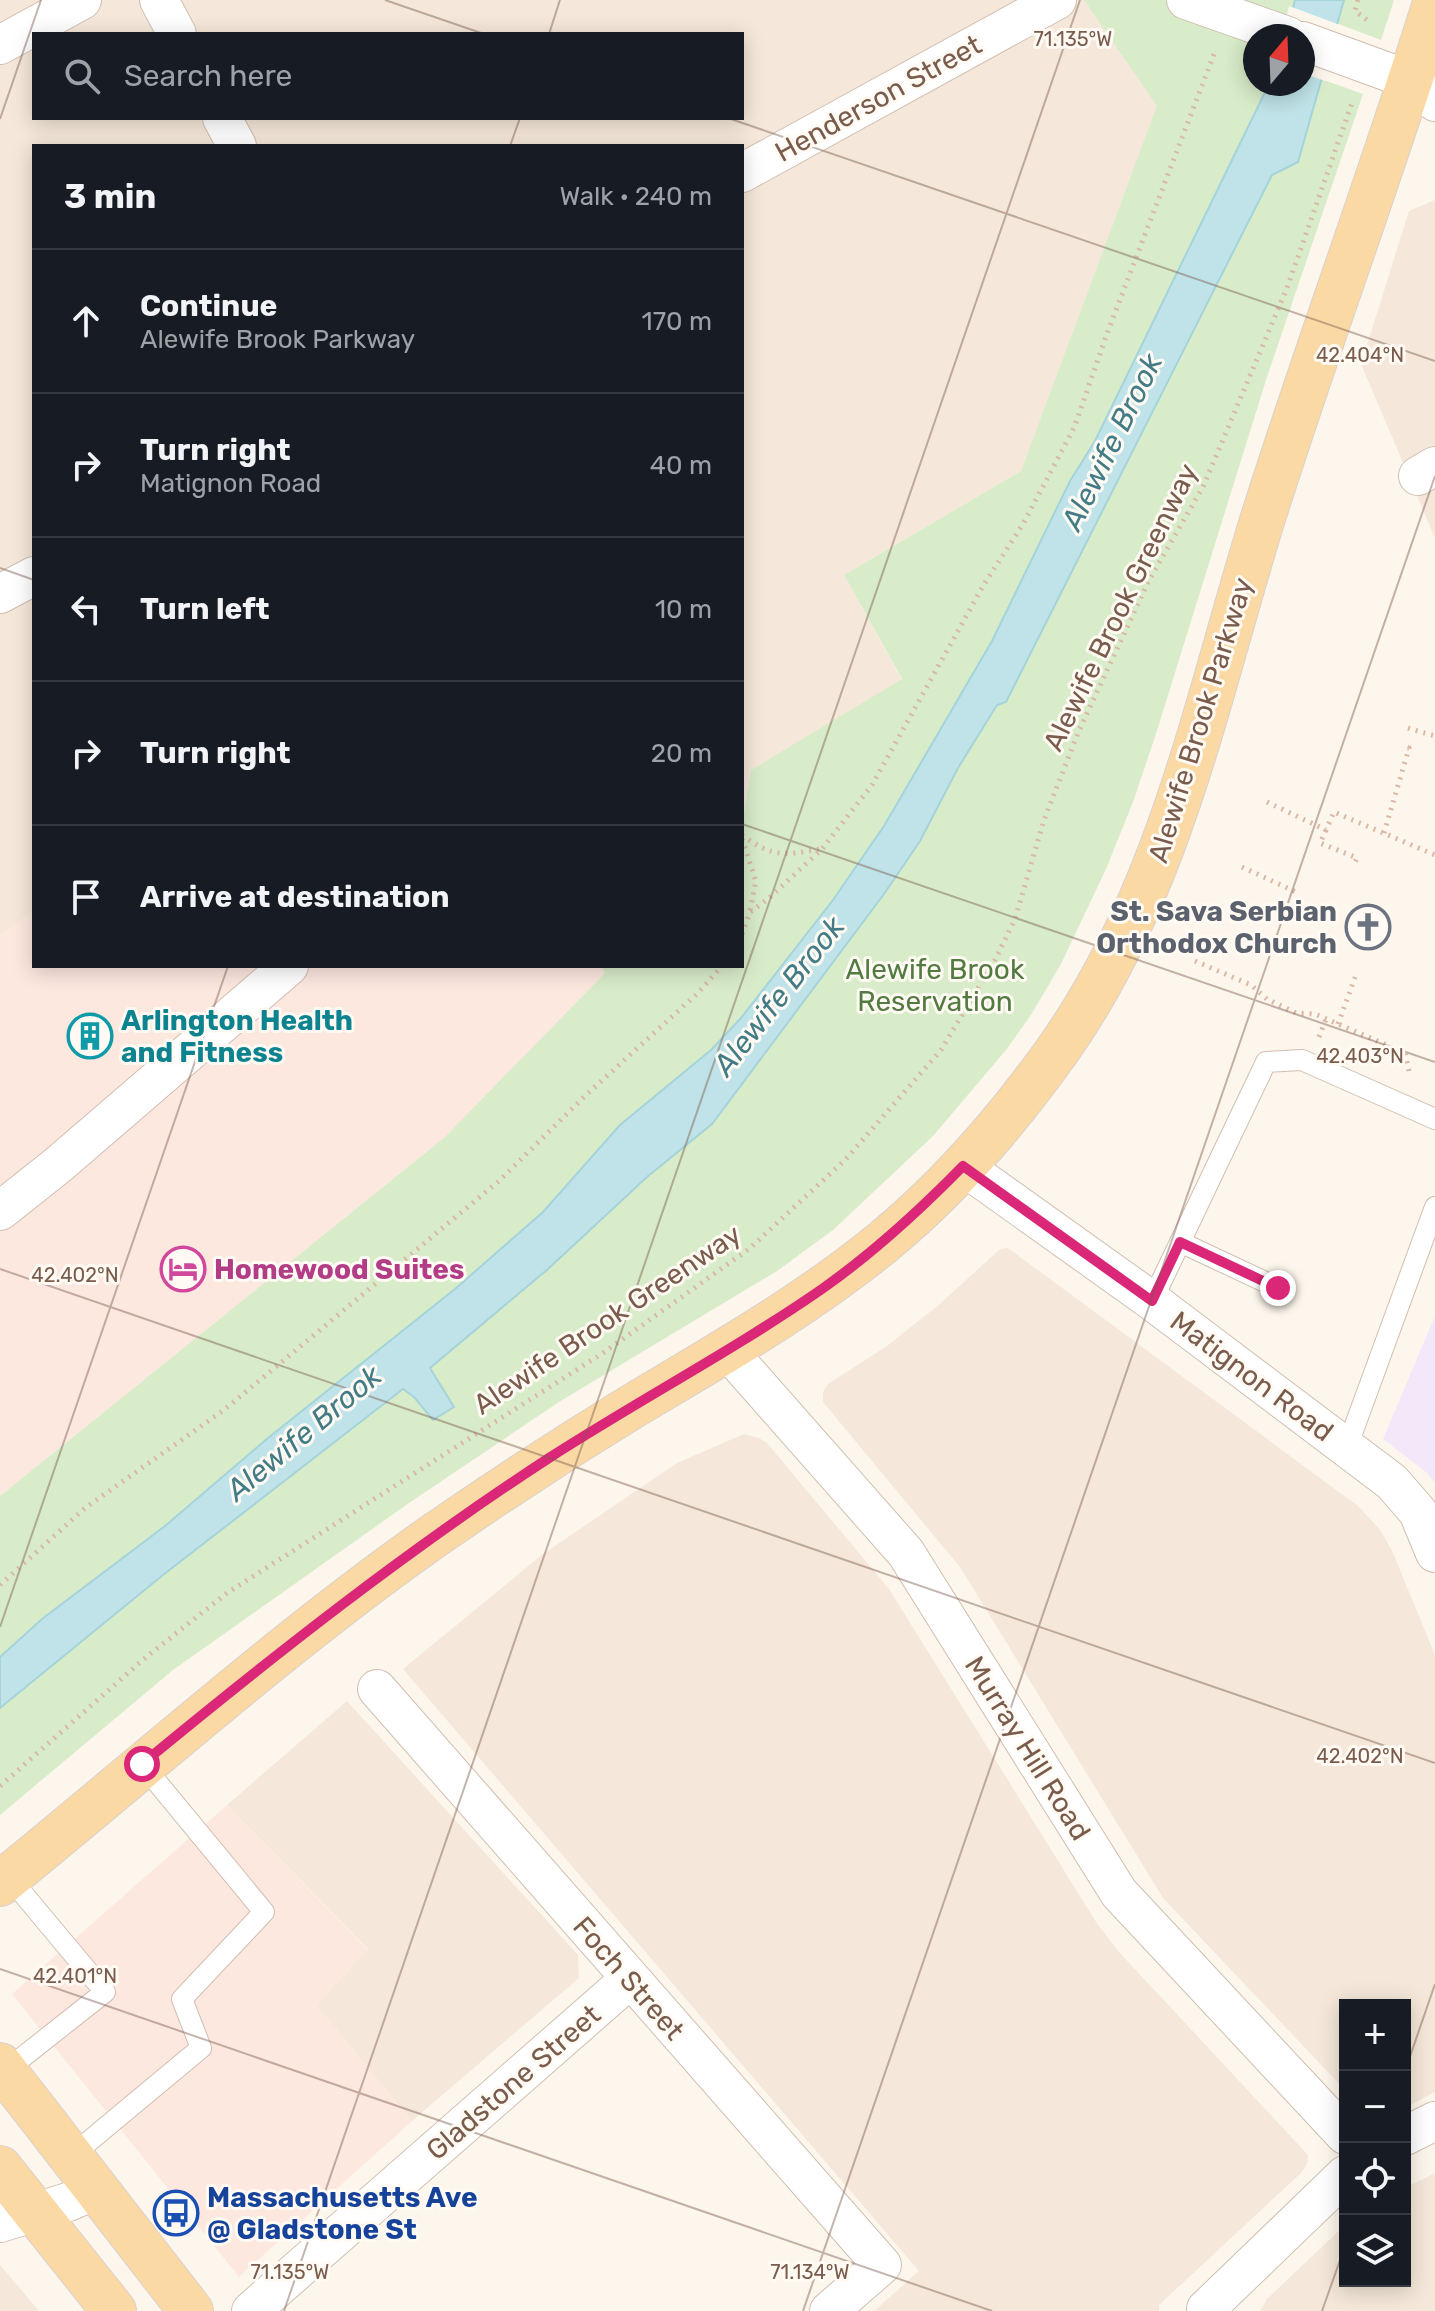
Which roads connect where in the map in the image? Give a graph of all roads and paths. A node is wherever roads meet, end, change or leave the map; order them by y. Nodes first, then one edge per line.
1 (82, 0) edge
2 (159, 0) edge
3 (1186, 0) edge
4 (1358, 0) edge
5 (1050, 1) edge
6 (1435, 3) edge
7 (1371, 23) dead end
8 (1255, 24) edge
9 (176, 32) edge
10 (1221, 37) dead end
11 (0, 45) edge
12 (1315, 46) edge
13 (1422, 91) edge
14 (1353, 99) dead end
15 (223, 120) edge
16 (236, 144) edge
17 (744, 172) edge
18 (32, 577) edge
19 (0, 594) edge
20 (1408, 728) dead end
21 (1435, 736) edge
22 (1403, 747) dead end
23 (1267, 802) dead end
24 (1326, 830) junction
25 (1384, 833) junction
26 (744, 838) edge
27 (744, 843) edge
28 (822, 849) junction
29 (1435, 855) edge
30 (1353, 866) dead end
31 (1242, 867) dead end
32 (1296, 892) dead end
33 (750, 912) junction
34 (744, 928) edge
35 (1195, 961) dead end
36 (287, 968) edge
37 (720, 968) edge
38 (1357, 972) dead end
39 (1338, 1024) junction
40 (1409, 1071) dead end
41 (1435, 1119) edge
42 (963, 1166) junction
43 (1435, 1207) edge
44 (0, 1211) edge
45 (1180, 1242) junction
46 (1278, 1288) dead end
47 (1152, 1301) junction
48 (726, 1349) junction
49 (1347, 1447) junction
50 (1435, 1553) edge
51 (0, 1585) edge
52 (377, 1689) dead end
53 (142, 1764) junction
54 (0, 1786) edge
55 (4, 1881) edge
56 (630, 1979) junction
57 (2, 2068) edge
58 (1435, 2121) edge
59 (1339, 2129) edge
60 (1411, 2133) edge
61 (0, 2168) edge
62 (83, 2174) junction
63 (1339, 2181) edge
64 (17, 2218) edge
65 (114, 2311) edge
66 (191, 2311) edge
67 (251, 2311) edge
68 (829, 2311) edge
69 (1207, 2311) edge

1 - 11 street
2 - 9 street
3 - 8 street
4 - 7 path
5 - 17 street, Henderson Street
6 - 13 main road, Alewife Brook Parkway
10 - 28 path
12 - 13 street
13 - 42 main road, Alewife Brook Parkway
14 - 54 path, Alewife Brook Greenway
15 - 16 street
18 - 19 street
20 - 21 path
22 - 25 path
23 - 24 path
24 - 25 path
24 - 30 path
25 - 29 path
26 - 28 path
27 - 33 path
28 - 33 path
31 - 32 path
33 - 34 path
35 - 39 path
36 - 44 street
37 - 51 path
38 - 39 path
39 - 40 path
41 - 45 lane
42 - 47 street, Matignon Road
42 - 48 main road, Alewife Brook Parkway
43 - 49 lane
45 - 46 lane
45 - 47 lane
47 - 49 street, Matignon Road
48 - 53 main road, Alewife Brook Parkway
48 - 59 street, Murray Hill Road
49 - 50 street, Matignon Road
52 - 56 street, Foch Street
53 - 55 main road, Alewife Brook Parkway
53 - 62 lane
55 - 57 lane
56 - 67 street, Gladstone Street
56 - 68 street, Foch Street
57 - 62 main road
58 - 60 street
61 - 64 main road
62 - 64 street
62 - 66 main road
63 - 69 street
64 - 65 main road

